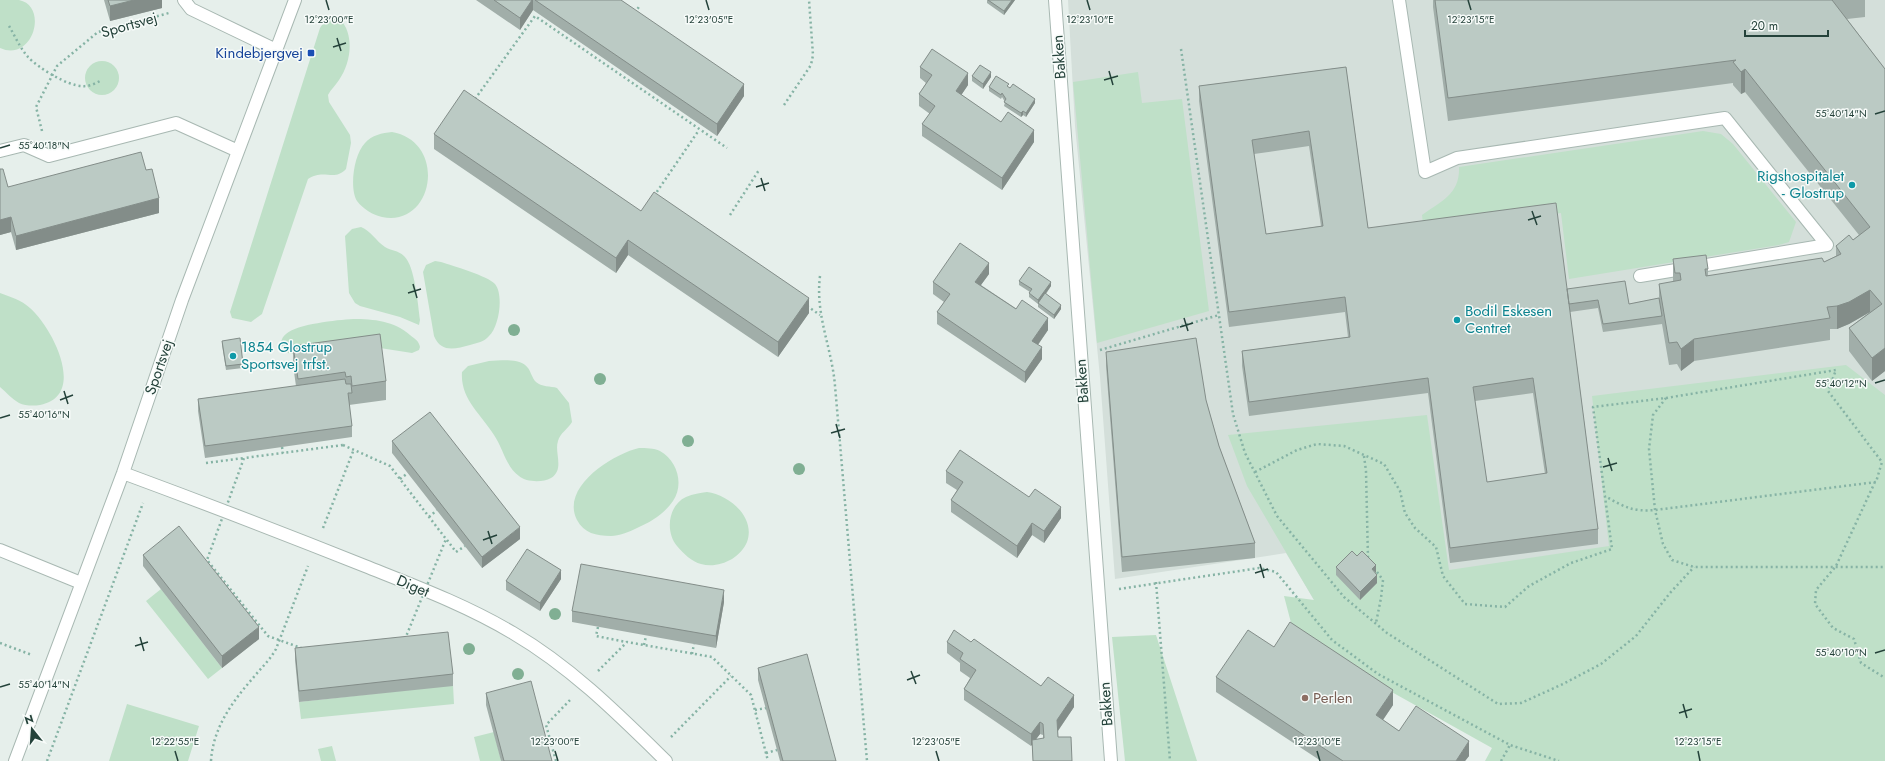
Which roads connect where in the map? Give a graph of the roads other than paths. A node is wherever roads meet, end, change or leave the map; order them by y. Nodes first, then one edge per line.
1 (295, 0) edge
2 (1055, 0) edge
3 (1399, 0) edge
4 (186, 2) edge
5 (276, 50) junction
6 (0, 151) edge
7 (238, 151) junction
8 (1640, 276) dead end
9 (123, 473) junction
10 (0, 550) edge
11 (81, 583) junction
12 (15, 761) edge
13 (666, 761) edge
14 (1111, 761) edge

1 - 5 street, Sportsvej
2 - 14 street, Bakken
3 - 8 street
4 - 5 street
5 - 7 street, Sportsvej
6 - 7 street
7 - 9 street, Sportsvej
9 - 11 street, Sportsvej
9 - 13 street, Diget
10 - 11 street
11 - 12 street, Sportsvej

